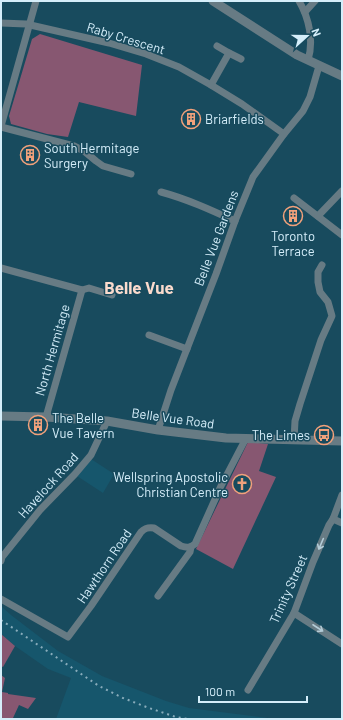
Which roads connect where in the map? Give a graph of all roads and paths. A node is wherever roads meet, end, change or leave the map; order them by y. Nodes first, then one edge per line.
1 (36, 1) edge
2 (213, 1) edge
3 (299, 1) edge
4 (315, 1) edge
5 (305, 12) junction
6 (1, 23) edge
7 (30, 24) junction
8 (217, 46) dead end
9 (229, 53) junction
10 (241, 58) dead end
11 (308, 60) junction
12 (319, 66) junction
13 (340, 76) edge
14 (211, 85) junction
15 (1, 126) edge
16 (284, 134) junction
17 (131, 174) dead end
18 (342, 191) edge
19 (161, 192) dead end
20 (294, 198) dead end
21 (318, 216) junction
22 (235, 221) junction
23 (342, 235) edge
24 (322, 265) dead end
25 (1, 268) edge
26 (106, 285) dead end
27 (82, 290) junction
28 (104, 293) junction
29 (112, 295) dead end
30 (149, 335) dead end
31 (187, 349) junction
32 (1, 416) edge
33 (46, 417) junction
34 (107, 421) junction
35 (158, 430) junction
36 (244, 438) junction
37 (294, 440) junction
38 (342, 441) edge
39 (342, 495) edge
40 (333, 519) junction
41 (342, 522) edge
42 (191, 547) junction
43 (1, 561) edge
44 (158, 596) dead end
45 (1, 599) edge
46 (294, 613) junction
47 (342, 644) edge
48 (248, 690) dead end

1 - 7 street
2 - 11 street
3 - 5 street
4 - 5 street
5 - 11 street
6 - 7 street, Raby Crescent
7 - 14 street, Raby Crescent
7 - 15 street
8 - 9 street
9 - 10 street
9 - 14 street
11 - 12 street
12 - 13 street
12 - 16 street, Belle Vue Gardens
14 - 16 street, Raby Crescent
15 - 17 street
16 - 22 street, Belle Vue Gardens
18 - 21 street
19 - 22 street
20 - 21 street
21 - 23 street
22 - 31 street, Belle Vue Gardens
24 - 37 street
25 - 27 street
26 - 28 street
27 - 28 street
27 - 33 street, North Hermitage
28 - 29 street
30 - 31 street
31 - 35 street, Belle Vue Gardens
32 - 33 street, Belle Vue Road
33 - 34 street, Belle Vue Road
34 - 35 street, Belle Vue Road
34 - 43 street, Havelock Road
35 - 36 street, Belle Vue Road
36 - 37 street, Belle Vue Road
36 - 42 street
37 - 38 street, Belle Vue Road
39 - 40 street, Trinity Street
40 - 41 street
40 -> 46 street, Trinity Street
42 - 44 street
42 - 45 street, Hawthorn Road
46 -> 47 street
46 - 48 street, Trinity Street

